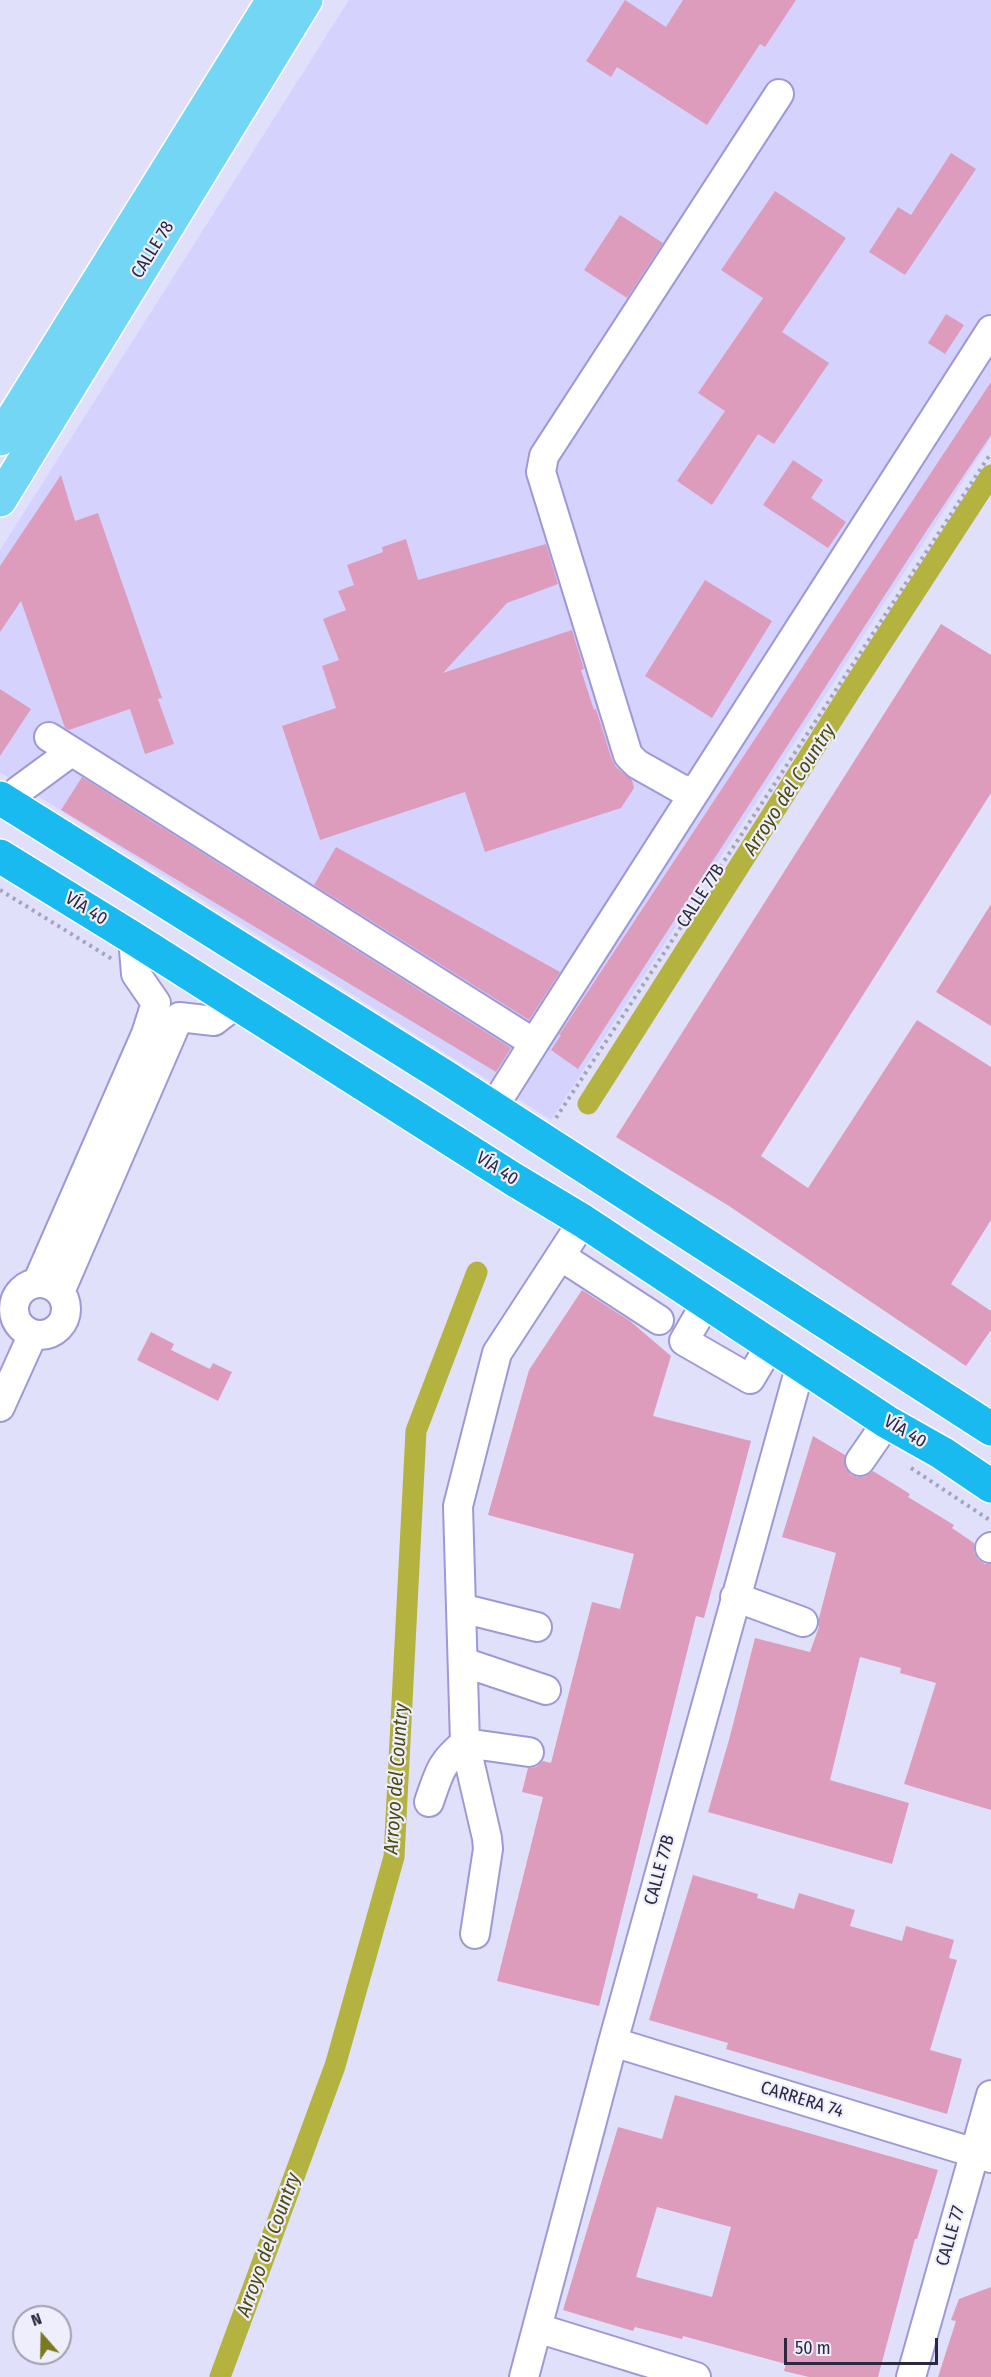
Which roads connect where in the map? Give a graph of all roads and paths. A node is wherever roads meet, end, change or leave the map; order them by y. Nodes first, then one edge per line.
1 (273, 0) edge
2 (306, 0) edge
3 (779, 94) dead end
4 (991, 330) edge
5 (0, 439) edge
6 (991, 453) edge
7 (0, 500) edge
8 (697, 789) junction
9 (7, 799) edge
10 (0, 856) edge
11 (133, 938) junction
12 (236, 1004) junction
13 (167, 1010) junction
14 (534, 1043) junction
15 (444, 1076) junction
16 (498, 1099) junction
17 (417, 1118) junction
18 (556, 1119) dead end
19 (583, 1221) junction
20 (562, 1257) junction
21 (49, 1287) junction
22 (706, 1303) junction
23 (659, 1320) dead end
24 (33, 1334) junction
25 (771, 1344) junction
26 (801, 1364) junction
27 (0, 1407) edge
28 (980, 1421) edge
29 (886, 1422) junction
30 (942, 1454) junction
31 (860, 1461) dead end
32 (991, 1486) edge
33 (735, 1597) junction
34 (461, 1608) junction
35 (803, 1622) dead end
36 (537, 1627) dead end
37 (463, 1662) junction
38 (546, 1690) dead end
39 (465, 1743) junction
40 (529, 1752) dead end
41 (429, 1802) dead end
42 (475, 1934) dead end
43 (613, 2042) junction
44 (991, 2095) edge
45 (983, 2155) edge
46 (537, 2328) junction
47 (524, 2377) edge
48 (696, 2377) edge
49 (911, 2377) edge

1 - 5 main road, CALLE 78
2 - 7 main road, CALLE 78
3 - 8 street
4 - 8 street
6 - 18 path, CALLE 77B
8 - 14 street
9 - 14 street
9 - 15 highway
10 - 11 highway, VÍA 40
11 - 12 highway, VÍA 40
11 - 13 street
12 - 13 street
12 - 17 highway, VÍA 40
13 - 21 street
14 - 16 street
15 - 16 highway
15 - 17 highway
16 - 28 highway
17 - 19 highway, VÍA 40
19 - 20 street
19 - 22 highway, VÍA 40
20 - 23 street
20 - 34 street
21 - 24 street
21 - 24 street
22 - 25 highway, VÍA 40
22 - 25 street
24 - 27 street
25 - 26 highway, VÍA 40
26 - 29 highway, VÍA 40
26 - 33 street, CALLE 77B
28 - 30 highway
29 - 30 highway, VÍA 40
29 - 31 street
30 - 32 highway, VÍA 40
33 - 35 street
33 - 43 street, CALLE 77B
34 - 36 street
34 - 37 street
37 - 38 street
37 - 39 street
39 - 40 street
39 - 41 street
39 - 42 street
43 - 45 street, CARRERA 74
43 - 46 street, CALLE 77B
44 - 45 street, CALLE 77
45 - 49 street, CALLE 77
46 - 47 street, CALLE 77B
46 - 48 street

